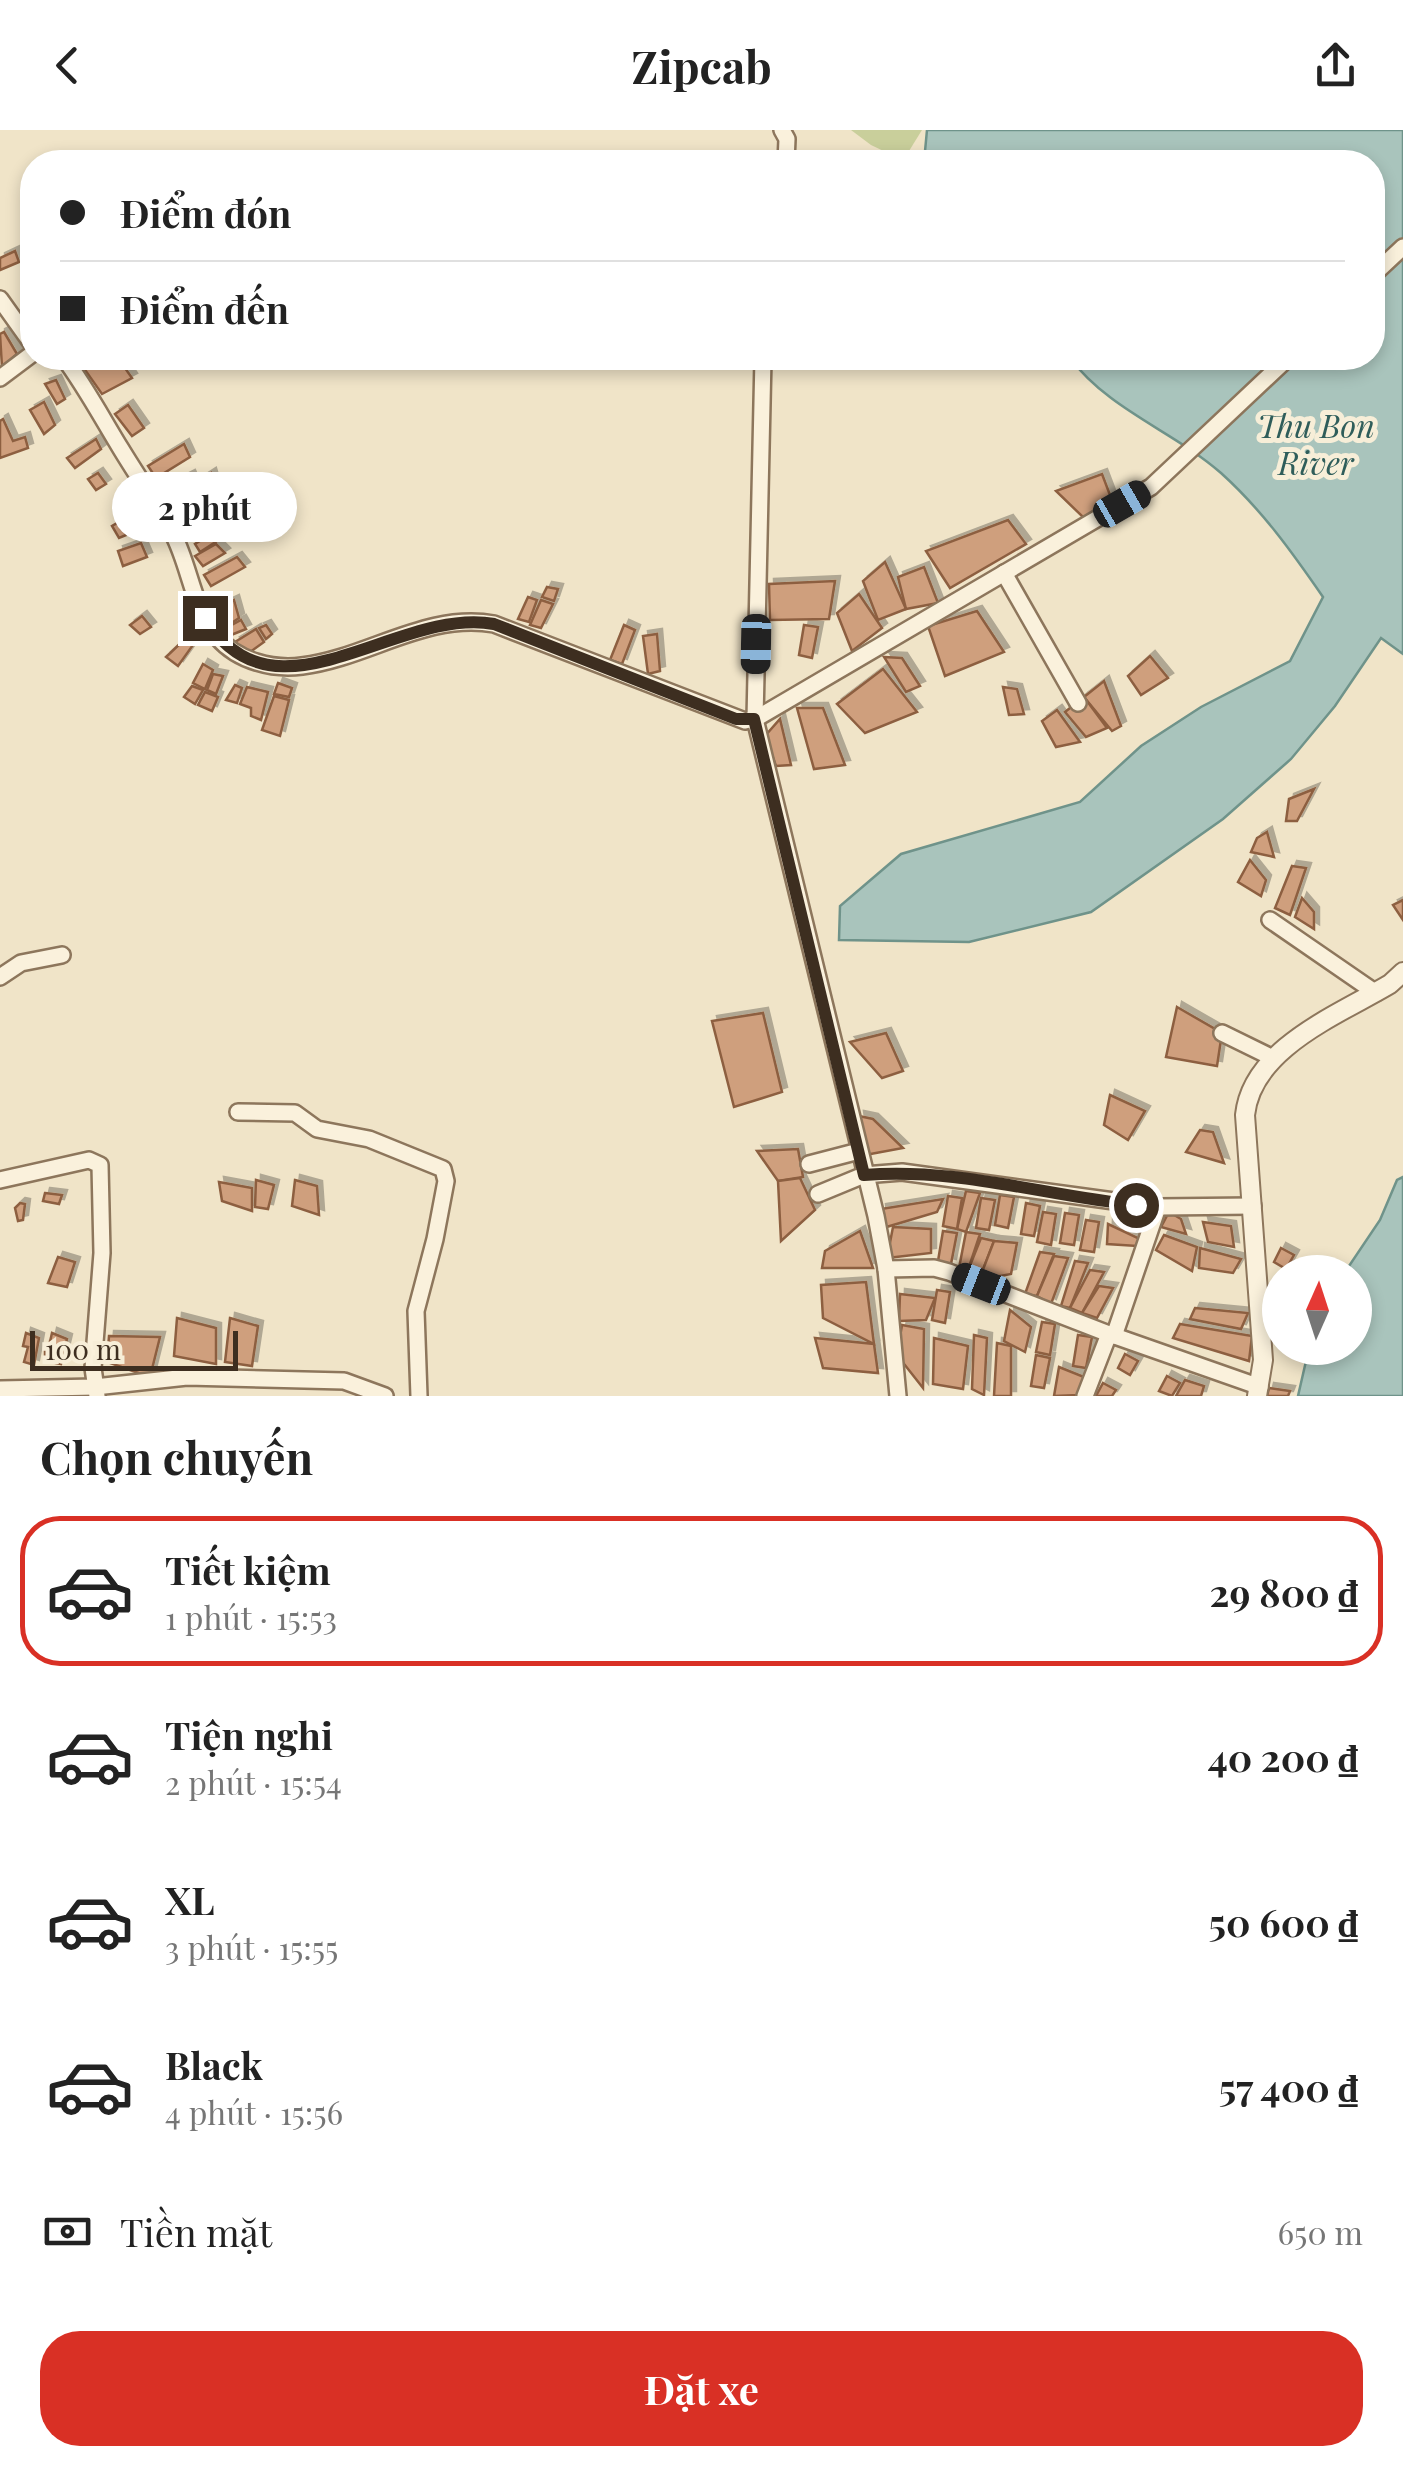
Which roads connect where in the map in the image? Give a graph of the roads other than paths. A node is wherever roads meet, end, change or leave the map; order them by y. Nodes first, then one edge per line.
1 (0, 298) edge
2 (20, 327) edge
3 (71, 370) edge
4 (764, 370) edge
5 (1276, 370) edge
6 (1004, 573) junction
7 (1078, 703) dead end
8 (754, 719) junction
9 (1270, 920) dead end
10 (62, 954) dead end
11 (1403, 972) edge
12 (0, 977) edge
13 (1376, 993) junction
14 (1222, 1033) dead end
15 (1274, 1058) junction
16 (238, 1112) dead end
17 (859, 1151) junction
18 (809, 1164) dead end
19 (864, 1175) junction
20 (0, 1180) edge
21 (818, 1194) dead end
22 (1253, 1206) junction
23 (1158, 1207) junction
24 (886, 1269) junction
25 (1112, 1335) junction
26 (0, 1388) edge
27 (96, 1392) edge
28 (1258, 1392) edge
29 (385, 1396) edge
30 (419, 1396) edge
31 (898, 1396) edge
32 (1086, 1396) edge

1 - 2 street
3 - 8 street
4 - 8 street
5 - 6 street
6 - 7 street
6 - 8 street
8 - 17 street
9 - 13 street
10 - 12 street
11 - 13 street
13 - 15 street
14 - 15 street
15 - 22 street
16 - 30 street
17 - 18 street
17 - 19 street
19 - 21 street
19 - 23 street
19 - 24 street
20 - 27 street
22 - 23 street
22 - 28 street
23 - 25 street
24 - 25 street
24 - 31 street
25 - 28 street
25 - 32 street
26 - 27 street
27 - 29 street

